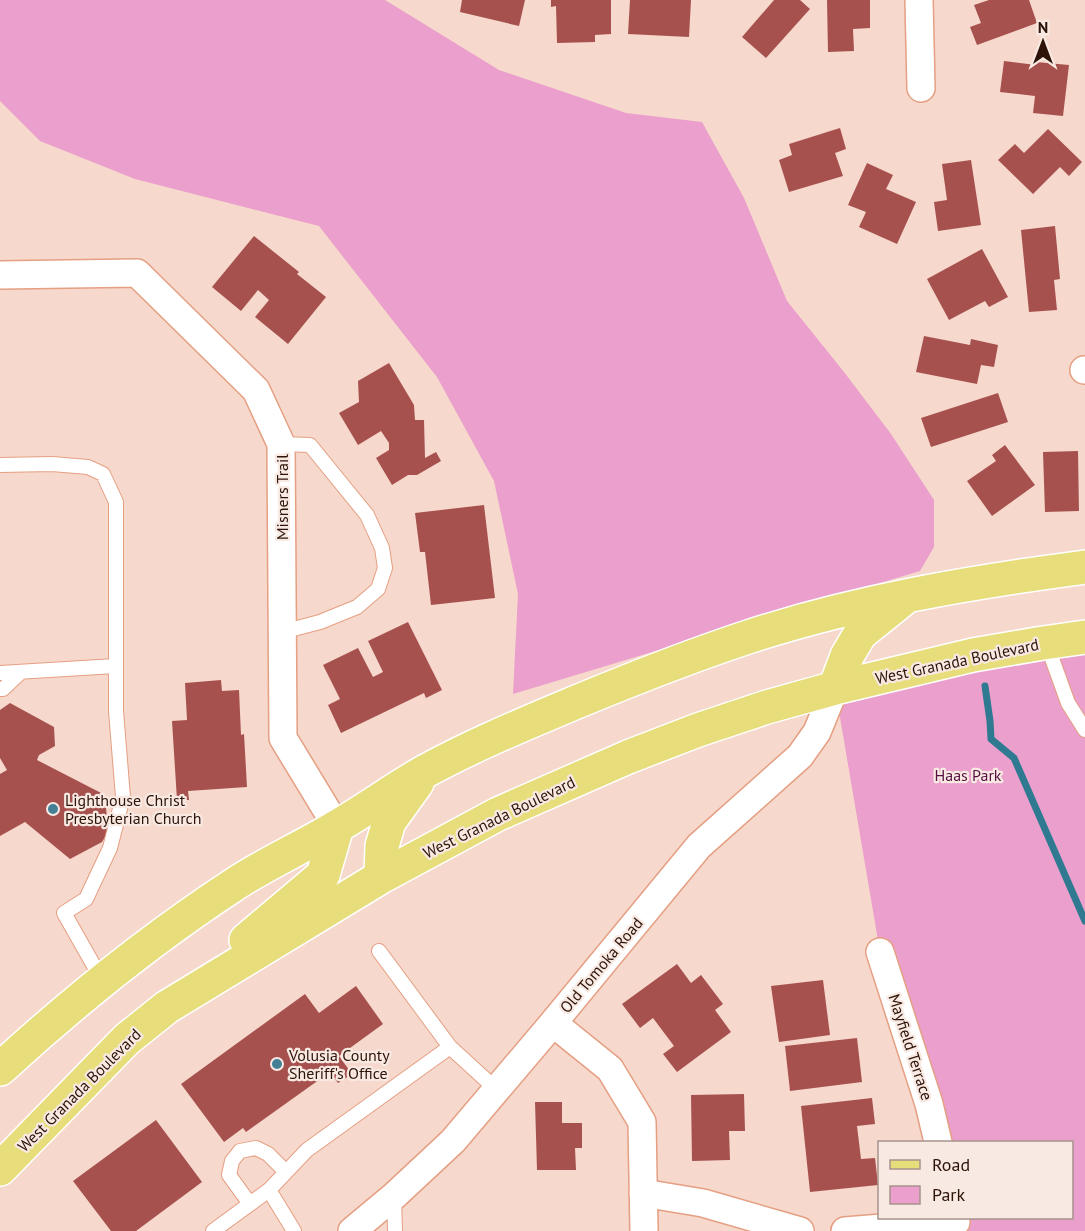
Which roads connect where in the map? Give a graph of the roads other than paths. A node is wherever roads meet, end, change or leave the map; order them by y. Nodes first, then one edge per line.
1 (919, 0) edge
2 (921, 88) dead end
3 (0, 275) edge
4 (281, 444) junction
5 (0, 465) edge
6 (1085, 567) edge
7 (910, 595) junction
8 (282, 632) junction
9 (1085, 637) edge
10 (1046, 642) junction
11 (115, 666) junction
12 (21, 672) junction
13 (0, 673) edge
14 (835, 688) junction
15 (0, 689) edge
16 (1085, 730) edge
17 (425, 772) junction
18 (336, 827) junction
19 (381, 877) junction
20 (379, 951) dead end
21 (880, 952) dead end
22 (103, 980) junction
23 (167, 1007) junction
24 (553, 1023) junction
25 (450, 1047) junction
26 (0, 1069) edge
27 (497, 1090) junction
28 (938, 1141) edge
29 (0, 1169) edge
30 (286, 1172) junction
31 (269, 1190) junction
32 (643, 1193) junction
33 (394, 1196) junction
34 (250, 1204) junction
35 (956, 1224) edge
36 (213, 1231) edge
37 (294, 1231) edge
38 (352, 1231) edge
39 (395, 1231) edge
40 (644, 1231) edge
41 (800, 1231) edge
42 (846, 1231) edge

1 - 2 street
3 - 4 street, Misners Trail
4 - 8 street, Misners Trail
4 - 8 lane
5 - 11 lane
6 - 7 main road
7 - 14 main road
7 - 17 main road
8 - 18 street, Misners Trail
9 - 10 main road, West Granada Boulevard
10 - 14 main road, West Granada Boulevard
10 - 16 lane
11 - 12 lane
11 - 22 lane
12 - 13 lane
12 - 15 lane
14 - 19 main road, West Granada Boulevard
14 - 24 street, Old Tomoka Road
17 - 18 main road
17 - 19 main road
18 - 22 main road
18 - 23 main road
19 - 23 main road, West Granada Boulevard
20 - 25 lane
21 - 28 street, Mayfield Terrace
22 - 26 main road
23 - 29 main road, West Granada Boulevard
24 - 27 street, Old Tomoka Road
24 - 32 street
25 - 27 lane
25 - 30 lane
27 - 33 street, Old Tomoka Road
30 - 31 lane
30 - 34 lane
31 - 34 lane
31 - 37 lane
32 - 40 street
32 - 41 street
33 - 38 street, Old Tomoka Road
33 - 39 lane
34 - 36 lane
35 - 42 street

